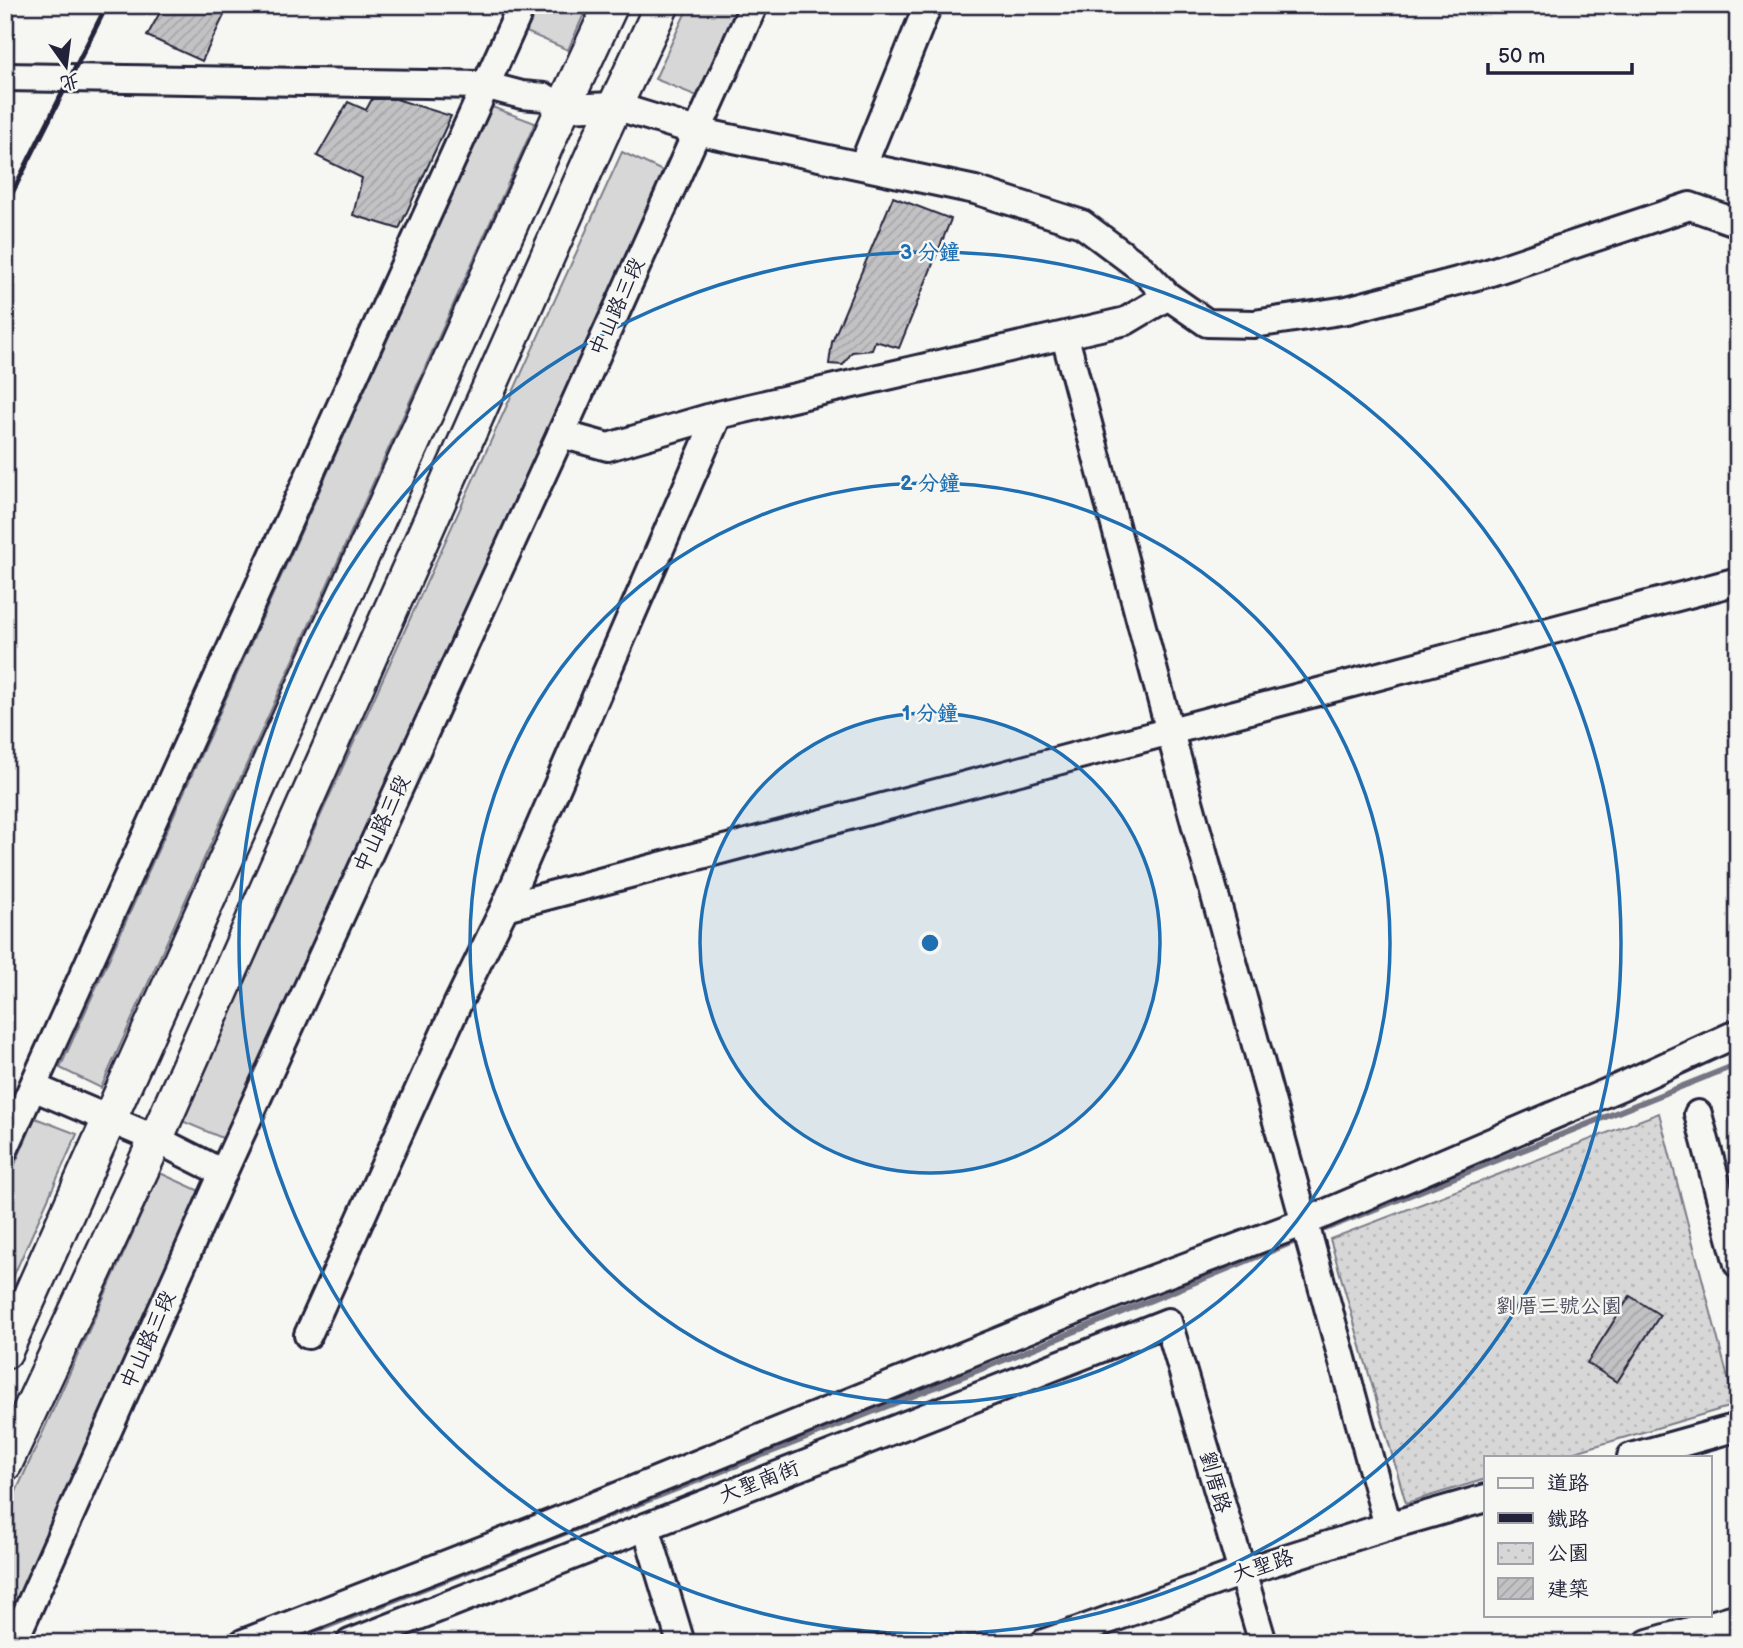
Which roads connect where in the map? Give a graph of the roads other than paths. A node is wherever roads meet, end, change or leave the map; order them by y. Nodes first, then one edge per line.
1 (522, 5) edge
2 (611, 5) edge
3 (662, 5) edge
4 (754, 5) edge
5 (928, 5) edge
6 (5, 77) edge
7 (484, 85) junction
8 (615, 106) junction
9 (563, 108) junction
10 (696, 131) junction
11 (863, 165) junction
12 (1738, 223) edge
13 (1168, 296) junction
14 (1065, 337) junction
15 (718, 415) junction
16 (561, 434) junction
17 (1738, 581) edge
18 (1170, 732) junction
19 (505, 907) junction
20 (1738, 1033) edge
21 (33, 1087) junction
22 (1698, 1114) dead end
23 (111, 1118) junction
24 (156, 1139) junction
25 (5, 1148) edge
26 (223, 1173) junction
27 (1305, 1222) junction
28 (1738, 1264) edge
29 (1168, 1322) joint
30 (308, 1335) dead end
31 (5, 1352) edge
32 (1738, 1427) edge
33 (1636, 1456) edge
34 (5, 1464) edge
35 (1484, 1499) edge
36 (1388, 1526) junction
37 (646, 1527) junction
38 (1241, 1572) junction
39 (1738, 1617) edge
40 (13, 1643) edge
41 (243, 1643) edge
42 (350, 1643) edge
43 (681, 1643) edge
44 (1044, 1643) edge
45 (1263, 1643) edge
46 (1648, 1643) edge

1 - 7 street
2 - 9 main road
3 - 8 main road
4 - 10 street, 中山路三段
5 - 11 street
6 - 7 street
7 - 9 street
7 - 21 street
8 - 9 street
8 - 10 street
8 - 24 main road
9 - 23 main road
10 - 11 street
10 - 16 street, 中山路三段
11 - 13 street
12 - 13 street
13 - 14 street
14 - 15 street
14 - 18 street
15 - 16 street
15 - 19 street
16 - 26 street, 中山路三段
17 - 18 street
18 - 19 street
18 - 27 street
19 - 30 street
20 - 27 street
21 - 23 street
21 - 25 street
22 - 28 street
23 - 24 street
23 - 31 main road
24 - 26 street
24 - 34 main road
26 - 40 street, 中山路三段
27 - 36 street
27 - 41 street
29 - 37 street, 大聖南街
29 - 38 street, 劉厝路
32 - 33 street
35 - 36 street, 大聖路
36 - 38 street, 大聖路
37 - 42 street, 大聖南街
37 - 43 street
38 - 44 street, 大聖路
38 - 45 street, 劉厝路
39 - 46 street

